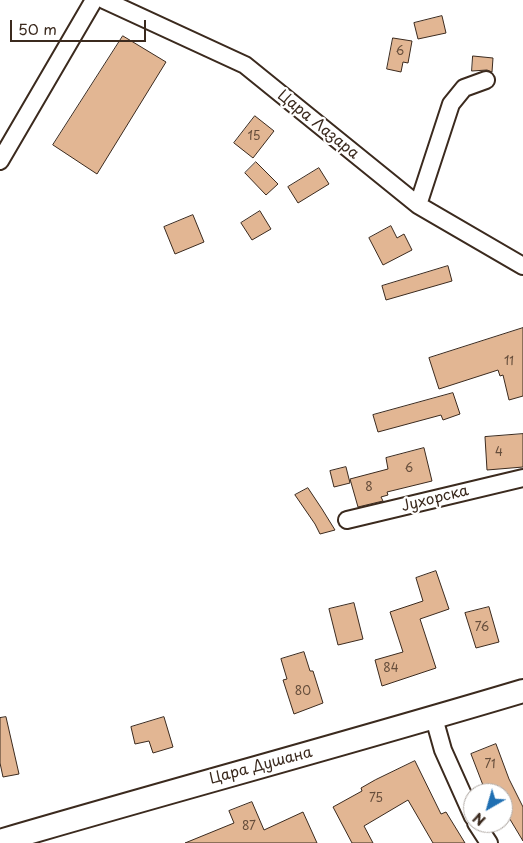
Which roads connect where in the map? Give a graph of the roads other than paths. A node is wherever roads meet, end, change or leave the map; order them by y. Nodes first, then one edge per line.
1 (94, 0) edge
2 (104, 0) edge
3 (486, 80) dead end
4 (0, 161) edge
5 (418, 205) junction
6 (523, 266) edge
7 (523, 478) edge
8 (347, 520) dead end
9 (523, 691) edge
10 (434, 718) junction
11 (463, 795) edge
12 (0, 842) edge

1 - 4 street
2 - 5 street, Цара Лазара
3 - 5 street
5 - 6 street, Цара Лазара
7 - 8 street, Јухорска
9 - 10 main road, Цара Душана
10 - 11 street
10 - 12 main road, Цара Душана

